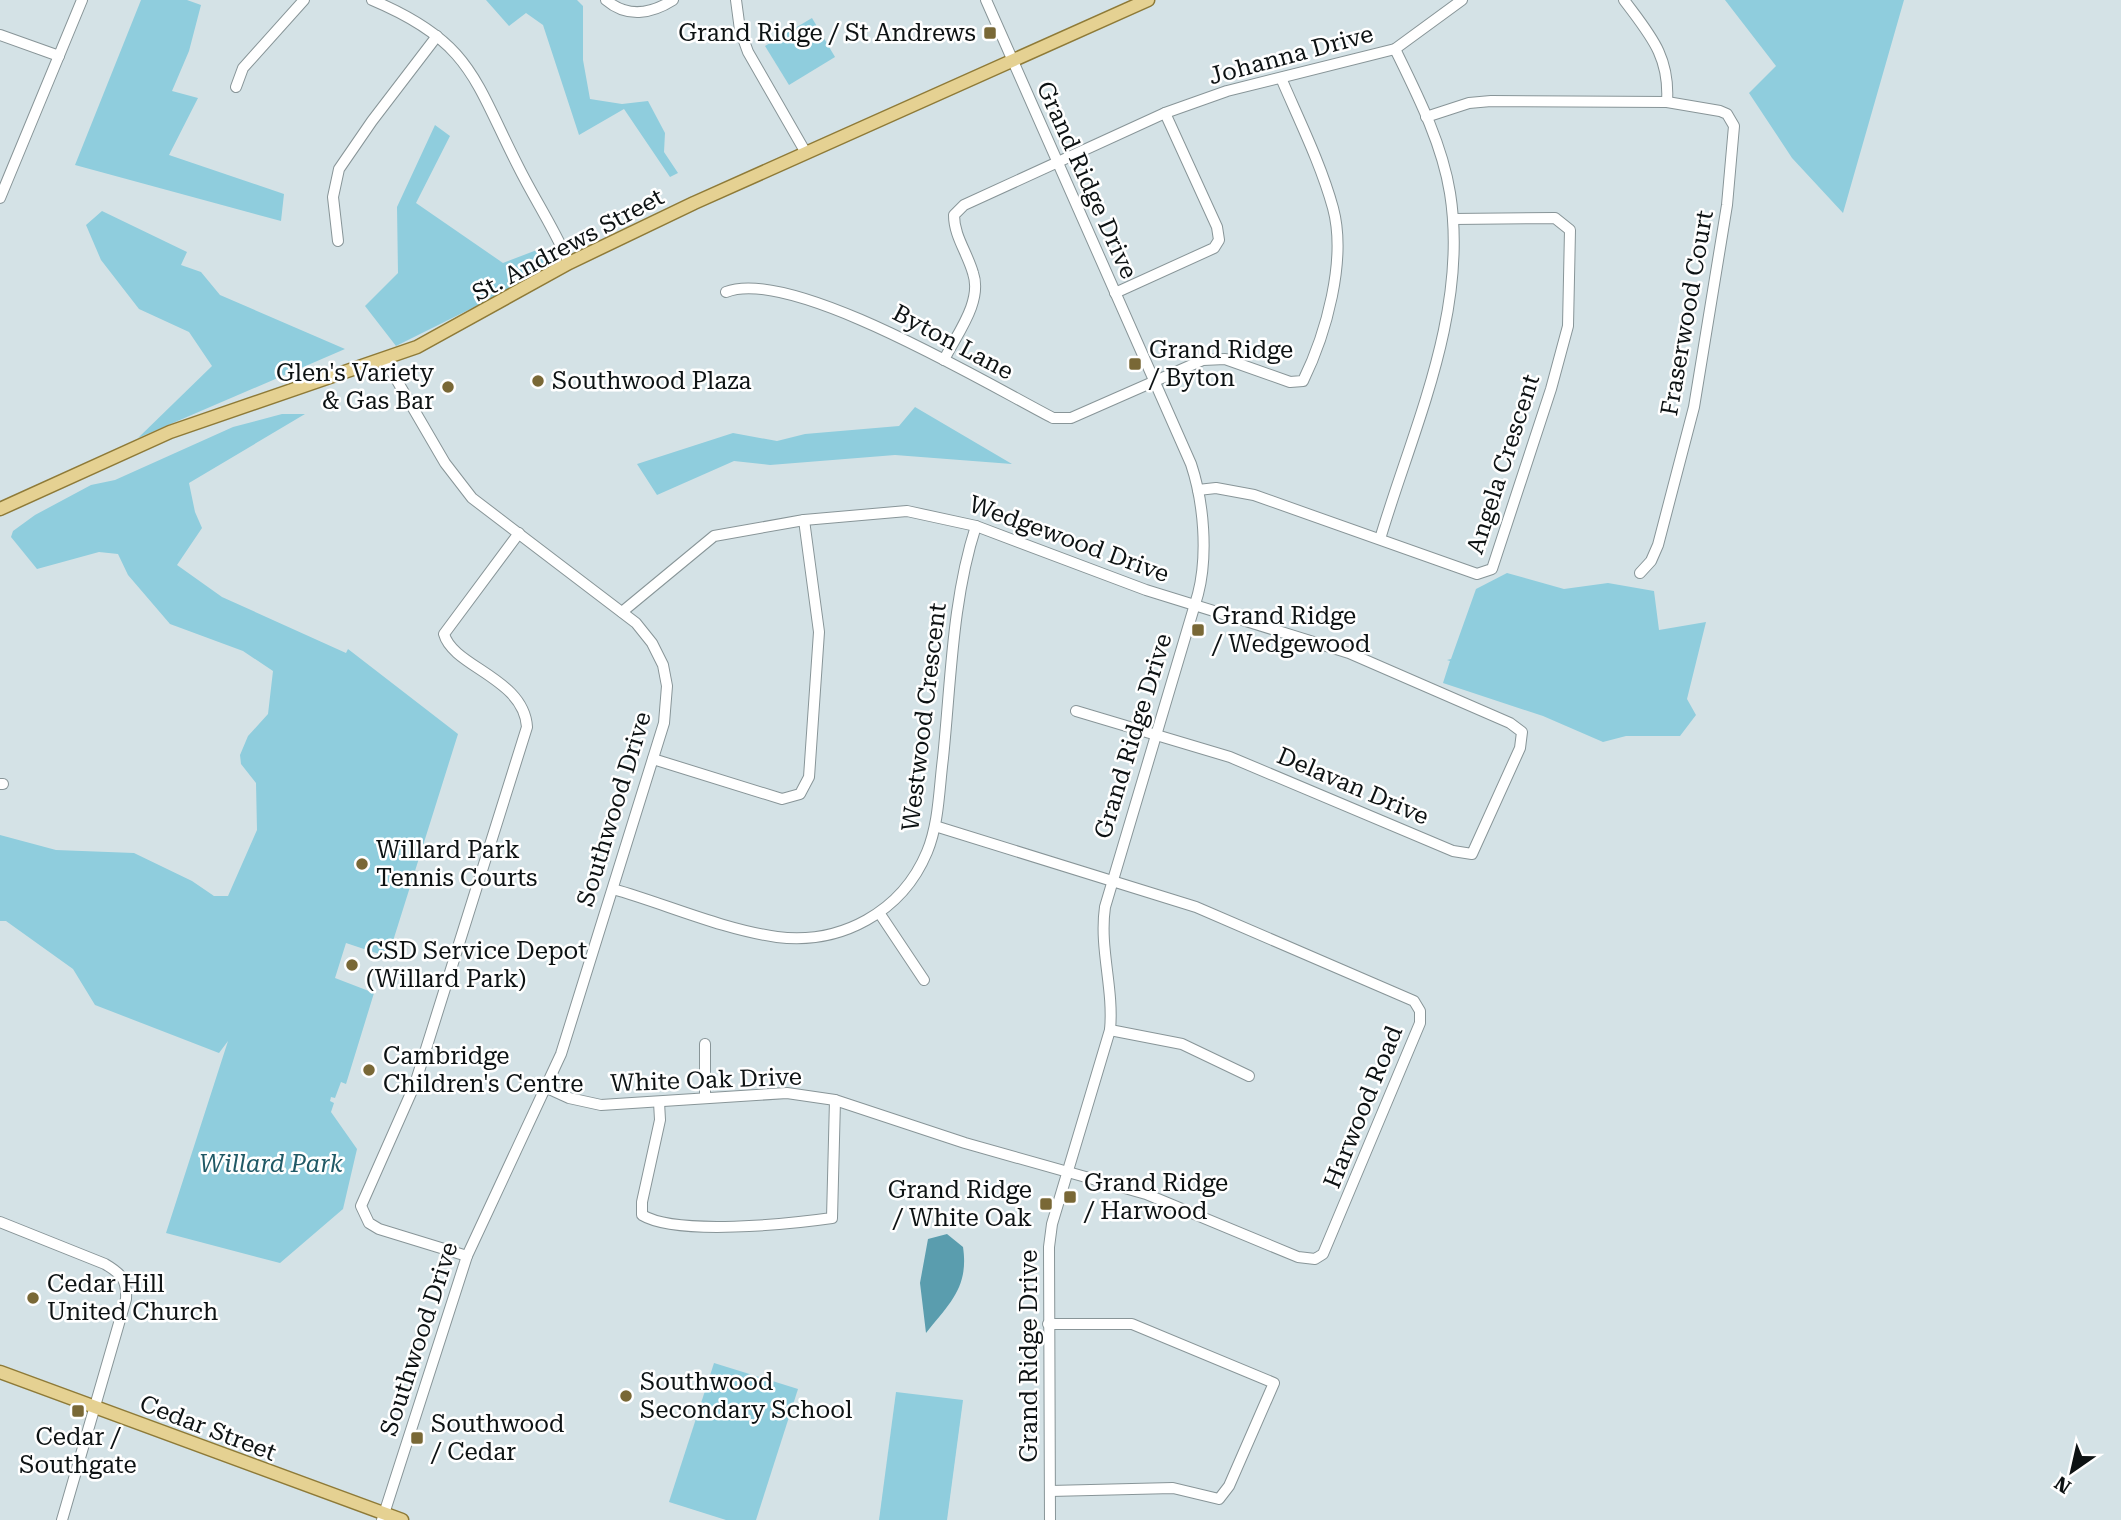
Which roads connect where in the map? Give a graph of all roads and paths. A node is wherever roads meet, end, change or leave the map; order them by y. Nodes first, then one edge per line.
1 (82, 0) edge
2 (304, 0) edge
3 (372, 0) edge
4 (606, 0) edge
5 (673, 0) edge
6 (736, 0) edge
7 (986, 0) edge
8 (1148, 0) edge
9 (1462, 0) edge
10 (1624, 0) edge
11 (0, 35) edge
12 (437, 36) junction
13 (1395, 49) junction
14 (59, 56) junction
15 (1013, 61) junction
16 (1282, 78) junction
17 (236, 88) dead end
18 (1667, 102) junction
19 (1165, 113) junction
20 (1426, 117) junction
21 (806, 153) junction
22 (1056, 162) junction
23 (4, 175) edge
24 (0, 198) edge
25 (1453, 219) junction
26 (338, 241) dead end
27 (569, 264) junction
28 (726, 292) dead end
29 (1115, 293) junction
30 (385, 360) junction
31 (944, 360) junction
32 (1155, 382) junction
33 (1198, 490) junction
34 (0, 509) edge
35 (804, 520) junction
36 (976, 526) junction
37 (519, 533) junction
38 (1380, 539) junction
39 (1640, 573) dead end
40 (1195, 606) junction
41 (622, 612) junction
42 (1076, 710) dead end
43 (1510, 723) joint
44 (1156, 734) junction
45 (653, 759) junction
46 (935, 826) junction
47 (1112, 880) junction
48 (613, 889) junction
49 (880, 914) junction
50 (924, 980) dead end
51 (1110, 1030) junction
52 (705, 1044) dead end
53 (1249, 1076) dead end
54 (547, 1088) junction
55 (705, 1097) junction
56 (835, 1100) junction
57 (659, 1102) junction
58 (1068, 1172) junction
59 (0, 1222) edge
60 (467, 1256) junction
61 (1048, 1324) junction
62 (0, 1372) edge
63 (94, 1407) junction
64 (1050, 1491) junction
65 (383, 1517) edge
66 (62, 1520) edge
67 (402, 1520) edge
68 (1050, 1520) edge

1 - 14 street
2 - 17 street
3 - 12 street
4 - 5 street
6 - 21 street
7 - 15 street, Grand Ridge Drive
8 - 15 main road, St. Andrews Street
9 - 13 street
10 - 18 street
11 - 14 street
12 - 26 street
12 - 27 street
13 - 16 street, Johanna Drive
13 - 20 street, Johanna Drive
14 - 23 street
15 - 21 main road, St. Andrews Street
15 - 22 street, Grand Ridge Drive
16 - 19 street, Johanna Drive
16 - 32 street, Byton Lane
18 - 20 street
18 - 39 street, Fraserwood Court
19 - 22 street, Johanna Drive
19 - 29 street
20 - 25 street, Johanna Drive
21 - 27 main road, St. Andrews Street
22 - 29 street, Grand Ridge Drive
22 - 31 street, Johanna Drive
23 - 24 street
25 - 38 street, Johanna Drive
25 - 38 street, Angela Crescent
27 - 30 main road, St. Andrews Street
28 - 31 street, Byton Lane
29 - 32 street, Grand Ridge Drive
30 - 34 main road, St. Andrews Street
30 - 37 street, Southwood Drive
31 - 32 street, Byton Lane
32 - 33 street, Grand Ridge Drive
33 - 38 street, Angela Crescent
33 - 40 street, Grand Ridge Drive
35 - 36 street, Wedgewood Drive
35 - 41 street, Wedgewood Drive
35 - 45 street
36 - 40 street, Wedgewood Drive
36 - 46 street, Westwood Crescent
37 - 41 street, Southwood Drive
37 - 60 street
40 - 43 street, Wedgewood Drive
40 - 44 street, Grand Ridge Drive
41 - 45 street, Southwood Drive
42 - 44 street, Delavan Drive
43 - 44 street, Delavan Drive
44 - 47 street, Grand Ridge Drive
45 - 48 street, Southwood Drive
46 - 47 street, Harwood Road
46 - 49 street, Westwood Crescent
47 - 51 street, Grand Ridge Drive
47 - 58 street, Harwood Road
48 - 49 street, Westwood Crescent
48 - 54 street, Southwood Drive
49 - 50 street
51 - 53 street
51 - 58 street, Grand Ridge Drive
52 - 55 street
54 - 57 street, White Oak Drive
54 - 60 street, Southwood Drive
55 - 56 street, White Oak Drive
55 - 57 street, White Oak Drive
56 - 57 street
56 - 58 street, White Oak Drive
58 - 61 street, Grand Ridge Drive
59 - 63 street
60 - 65 street, Southwood Drive
61 - 64 street, Grand Ridge Drive
61 - 64 street
62 - 63 main road, Cedar Street
63 - 65 main road, Cedar Street
63 - 66 street
64 - 68 street, Grand Ridge Drive
65 - 67 main road, Cedar Street

